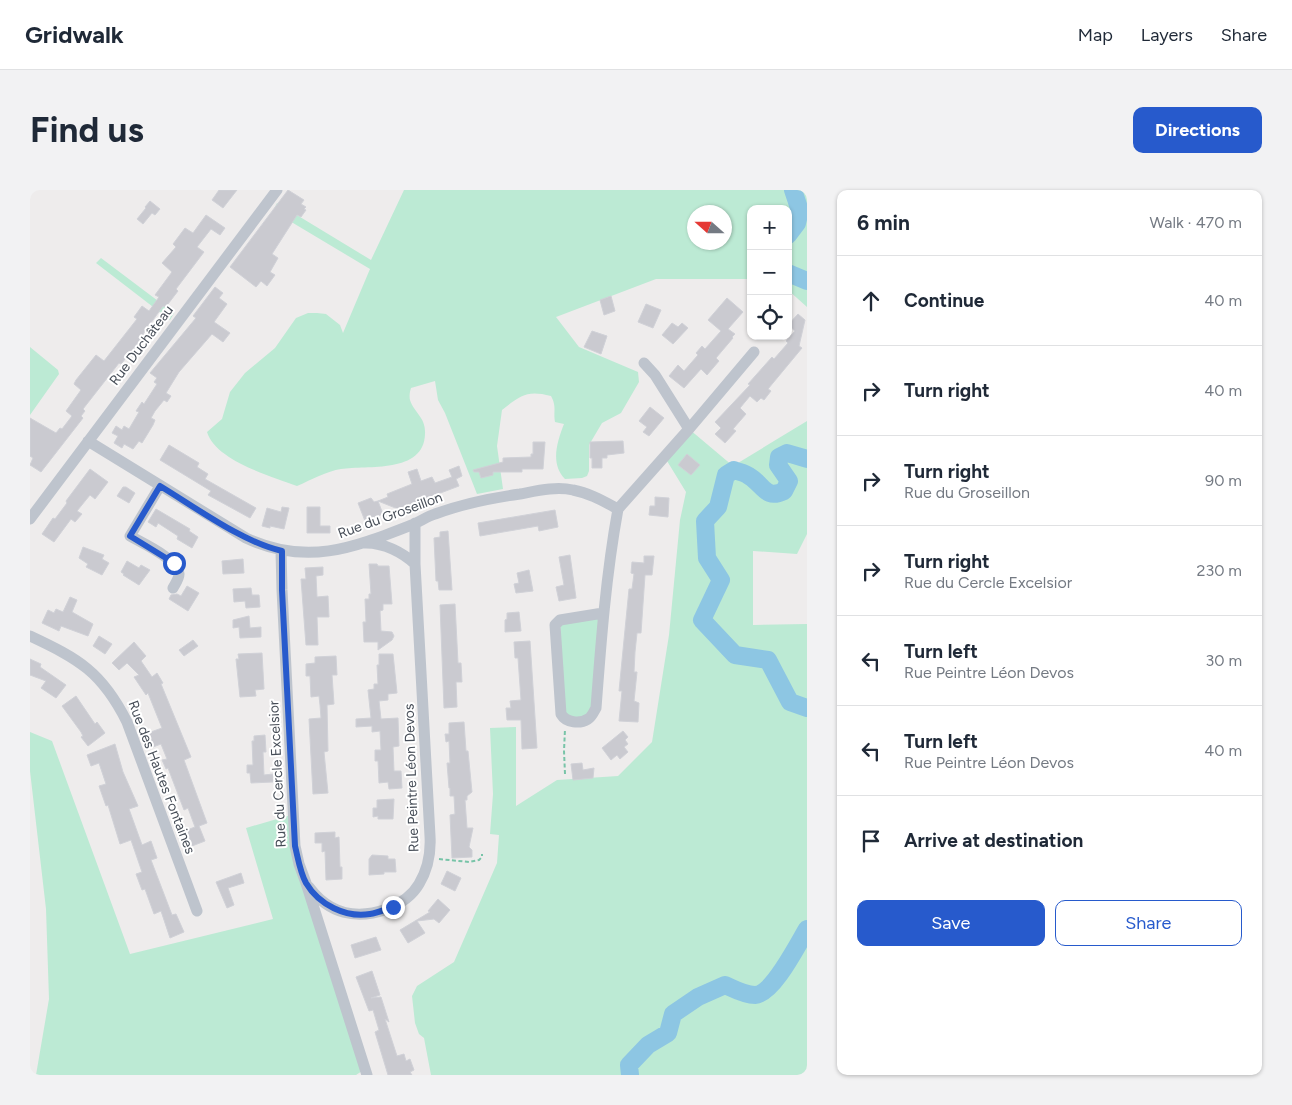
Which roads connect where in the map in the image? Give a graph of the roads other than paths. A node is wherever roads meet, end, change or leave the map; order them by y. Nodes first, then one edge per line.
1 (277, 190) edge
2 (754, 352) dead end
3 (644, 363) dead end
4 (689, 429) junction
5 (88, 441) junction
6 (160, 486) junction
7 (618, 509) junction
8 (30, 519) edge
9 (415, 523) junction
10 (361, 543) junction
11 (282, 551) junction
12 (415, 564) junction
13 (172, 588) dead end
14 (603, 613) junction
15 (30, 636) edge
16 (306, 883) junction
17 (197, 911) dead end
18 (367, 1075) edge

1 - 5 street, Rue Duchâteau
2 - 4 street
3 - 4 street
4 - 7 street
5 - 6 street, Rue du Groseillon
5 - 8 street, Rue Duchâteau
6 - 11 street, Rue du Groseillon
6 - 13 street
7 - 9 street, Rue du Groseillon
7 - 14 street
9 - 10 street, Rue du Groseillon
9 - 12 street, Rue Peintre Léon Devos
10 - 11 street, Rue du Groseillon
10 - 12 street
11 - 16 street, Rue du Cercle Excelsior
12 - 16 street, Rue Peintre Léon Devos
14 - 14 street
15 - 17 street, Rue des Hautes Fontaines
16 - 18 street, Rue du Cercle Excelsior

